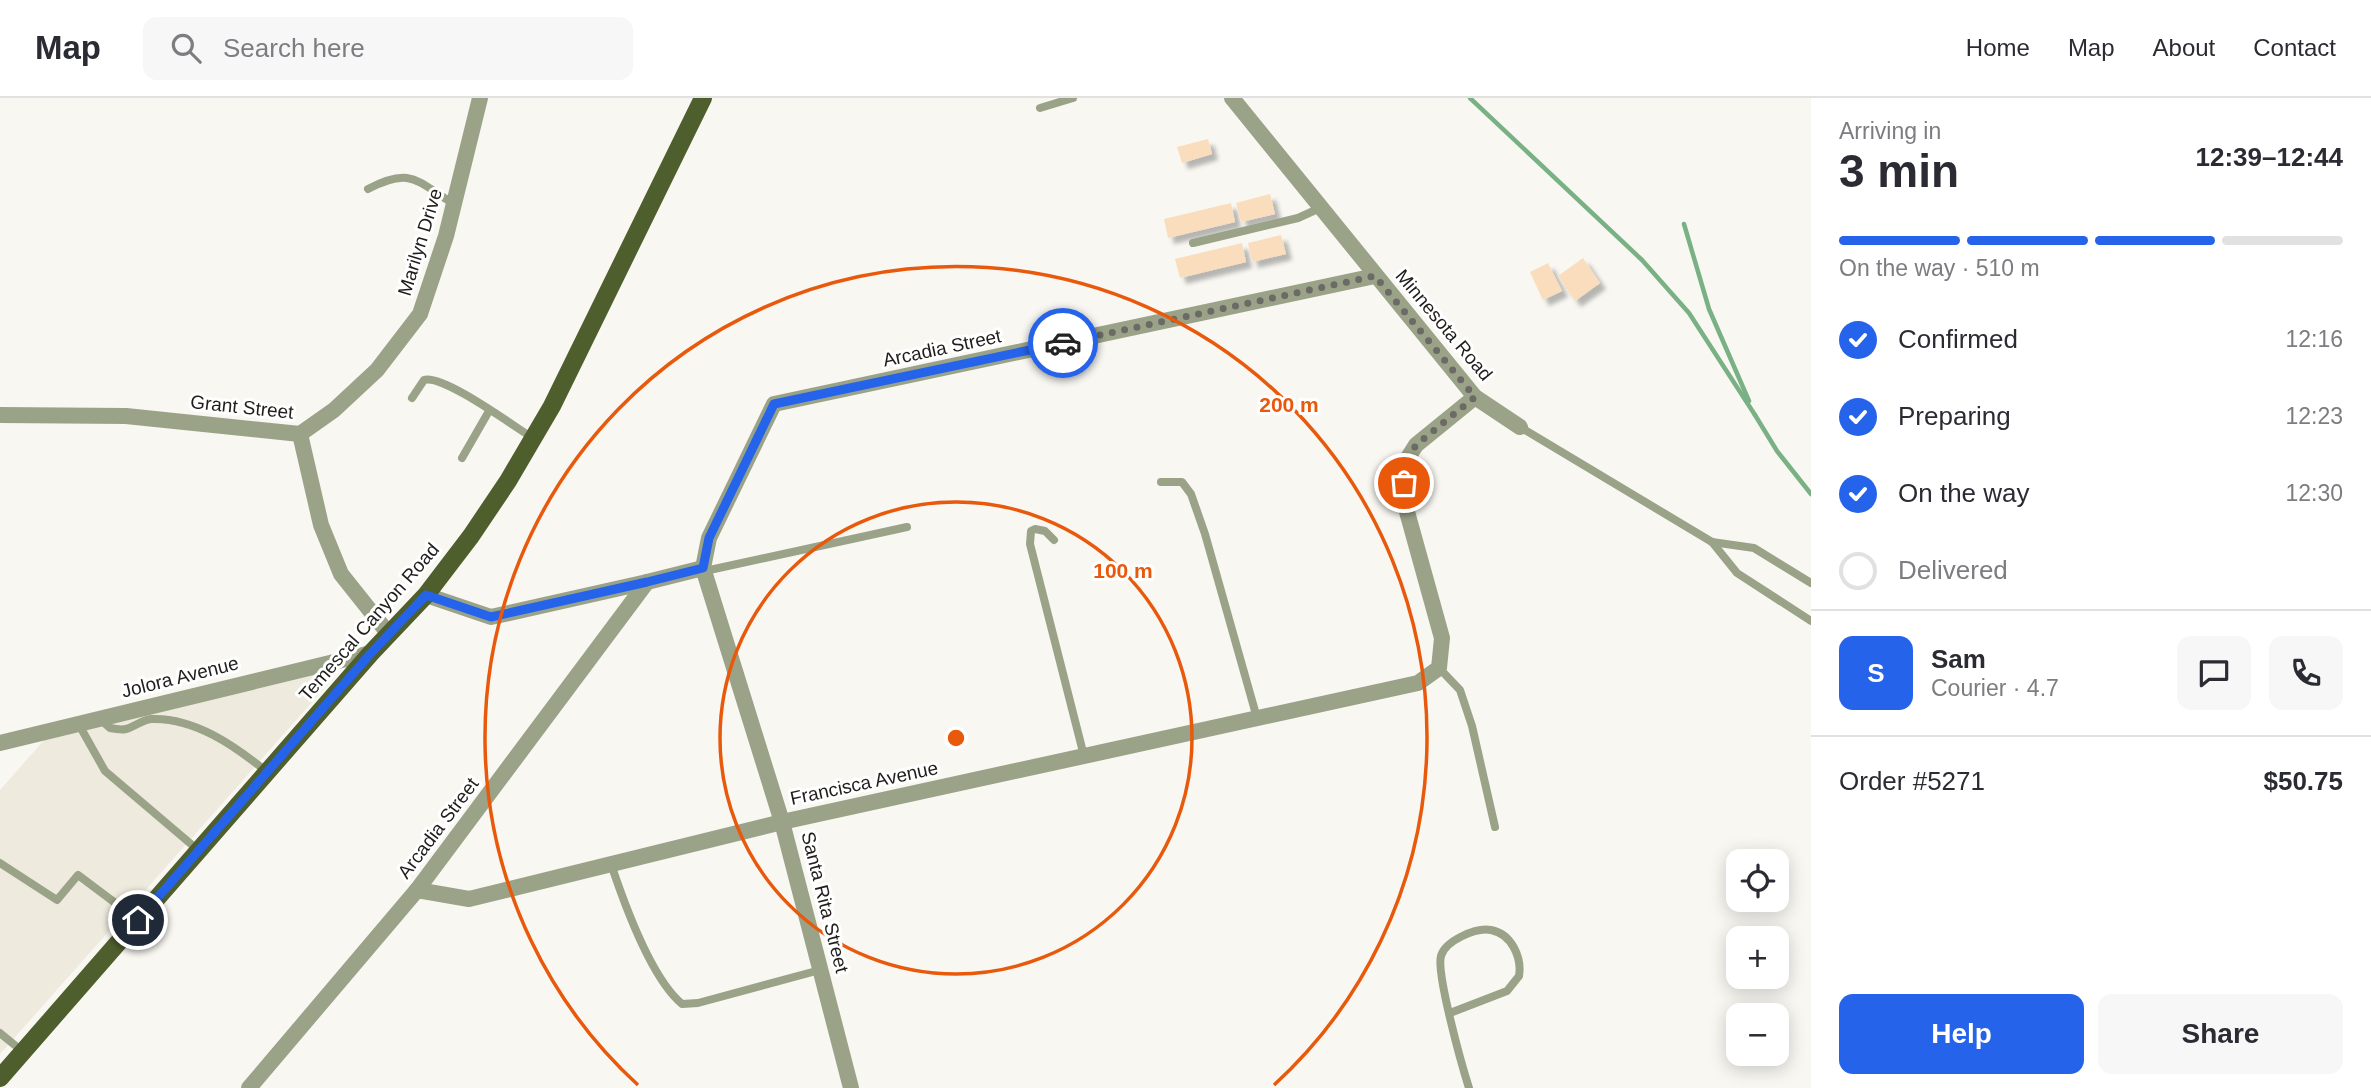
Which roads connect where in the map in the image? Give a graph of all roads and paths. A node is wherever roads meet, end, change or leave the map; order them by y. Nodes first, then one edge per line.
1 (480, 98) edge
2 (703, 98) edge
3 (1073, 98) edge
4 (1232, 98) edge
5 (1040, 108) dead end
6 (368, 189) dead end
7 (454, 204) junction
8 (1320, 208) junction
9 (1193, 243) dead end
10 (1375, 276) junction
11 (1475, 397) junction
12 (412, 398) dead end
13 (489, 411) junction
14 (0, 415) edge
15 (1520, 426) joint
16 (300, 434) junction
17 (533, 438) junction
18 (462, 458) dead end
19 (1161, 482) dead end
20 (907, 527) dead end
21 (1054, 540) dead end
22 (1712, 542) junction
23 (704, 569) junction
24 (647, 582) junction
25 (1811, 583) edge
26 (426, 595) junction
27 (1811, 621) edge
28 (388, 633) junction
29 (371, 653) junction
30 (1439, 668) junction
31 (100, 718) junction
32 (1257, 718) junction
33 (78, 723) junction
34 (0, 743) edge
35 (1084, 756) junction
36 (267, 772) junction
37 (782, 822) junction
38 (1495, 827) dead end
39 (198, 850) junction
40 (0, 863) edge
41 (611, 864) junction
42 (417, 890) junction
43 (138, 920) junction
44 (820, 970) junction
45 (1450, 1013) junction
46 (0, 1033) edge
47 (23, 1052) junction
48 (0, 1078) edge
49 (249, 1088) edge
50 (851, 1088) edge
51 (1469, 1088) edge

1 - 7 street, Marilyn Drive
2 - 17 main road, Temescal Canyon Road
3 - 5 lane
4 - 8 street, Minnesota Road
6 - 7 lane
7 - 16 street, Marilyn Drive
8 - 9 lane
8 - 10 street, Minnesota Road
10 - 11 street, Minnesota Road
10 - 23 street, Arcadia Street
11 - 15 street, Minnesota Road
11 - 30 street
12 - 13 lane
13 - 17 lane
13 - 18 lane
14 - 16 street, Grant Street
15 - 22 lane, Minnesota Road
16 - 28 street, Grant Street
17 - 26 main road, Temescal Canyon Road
19 - 32 lane
20 - 23 lane
21 - 35 lane
22 - 25 lane, Minnesota Road
22 - 27 lane, Minnesota Road
23 - 24 street
23 - 37 street, Santa Rita Street
24 - 26 street
24 - 42 street, Arcadia Street
26 - 28 main road, Temescal Canyon Road
28 - 29 main road, Temescal Canyon Road
29 - 31 street, Jolora Avenue
29 - 36 main road, Temescal Canyon Road
30 - 32 street, Francisca Avenue
30 - 38 lane
31 - 33 street, Jolora Avenue
31 - 36 lane
32 - 35 street, Francisca Avenue
33 - 34 street, Jolora Avenue
33 - 39 lane
35 - 37 street, Francisca Avenue
36 - 39 main road, Temescal Canyon Road
37 - 41 street, Francisca Avenue
37 - 44 street, Santa Rita Street
39 - 43 main road, Temescal Canyon Road
40 - 43 lane
41 - 42 street, Francisca Avenue
41 - 44 lane
42 - 49 street, Arcadia Street
43 - 47 main road, Temescal Canyon Road
44 - 50 street, Santa Rita Street
45 - 45 lane
45 - 51 lane
46 - 47 lane
47 - 48 main road, Temescal Canyon Road

